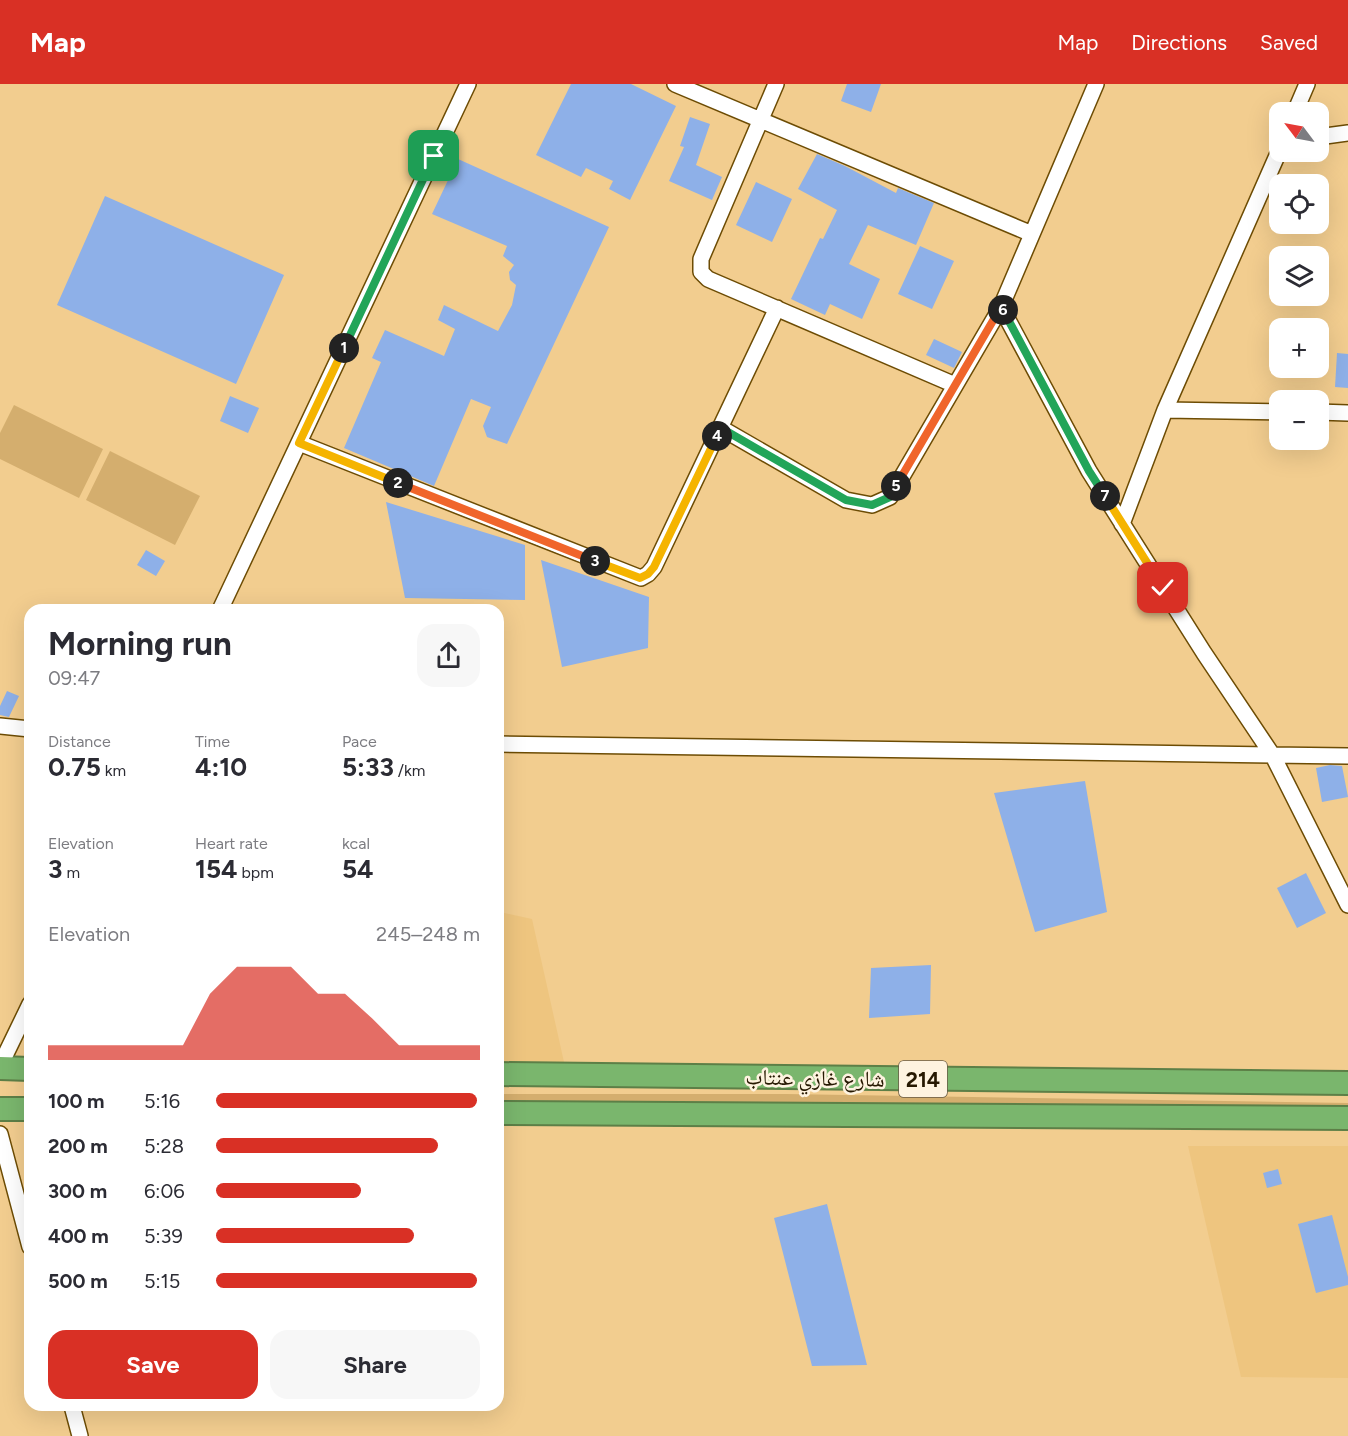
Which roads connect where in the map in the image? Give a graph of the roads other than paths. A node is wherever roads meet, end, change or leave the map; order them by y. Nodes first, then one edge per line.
1 (468, 84) edge
2 (675, 84) edge
3 (776, 84) edge
4 (1096, 84) edge
5 (1307, 84) edge
6 (1299, 102) edge
7 (759, 120) junction
8 (1348, 133) edge
9 (1329, 136) edge
10 (1274, 162) edge
11 (1032, 234) junction
12 (1001, 307) junction
13 (777, 309) junction
14 (955, 385) junction
15 (1165, 410) junction
16 (1269, 412) edge
17 (1329, 412) edge
18 (1348, 413) edge
19 (721, 428) junction
20 (299, 443) junction
21 (1122, 524) junction
22 (223, 604) edge
23 (0, 726) edge
24 (24, 728) edge
25 (504, 744) edge
26 (1273, 756) junction
27 (1348, 756) edge
28 (1348, 905) edge
29 (24, 1017) edge
30 (0, 1067) edge
31 (24, 1069) edge
32 (504, 1074) edge
33 (1348, 1083) edge
34 (0, 1109) edge
35 (24, 1109) edge
36 (504, 1113) edge
37 (1348, 1118) edge
38 (0, 1134) edge
39 (24, 1224) edge
40 (73, 1411) edge
41 (80, 1436) edge

1 - 20 street
2 - 7 street
3 - 7 street
4 - 11 street
5 - 6 street
7 - 11 street
7 - 13 street
8 - 9 street
10 - 15 street
11 - 12 street
12 - 14 street
12 - 21 street
13 - 14 street
13 - 19 street
14 - 19 street
15 - 16 street
15 - 21 street
17 - 18 street
19 - 20 street
20 - 22 street
21 - 26 street
23 - 24 street
25 - 26 street
26 - 27 street
26 - 28 street
29 - 30 street
30 - 31 highway
32 - 33 highway, شارع غازي عنتاب / 214
34 - 35 highway
36 - 37 highway, 214
38 - 39 street
40 - 41 street

